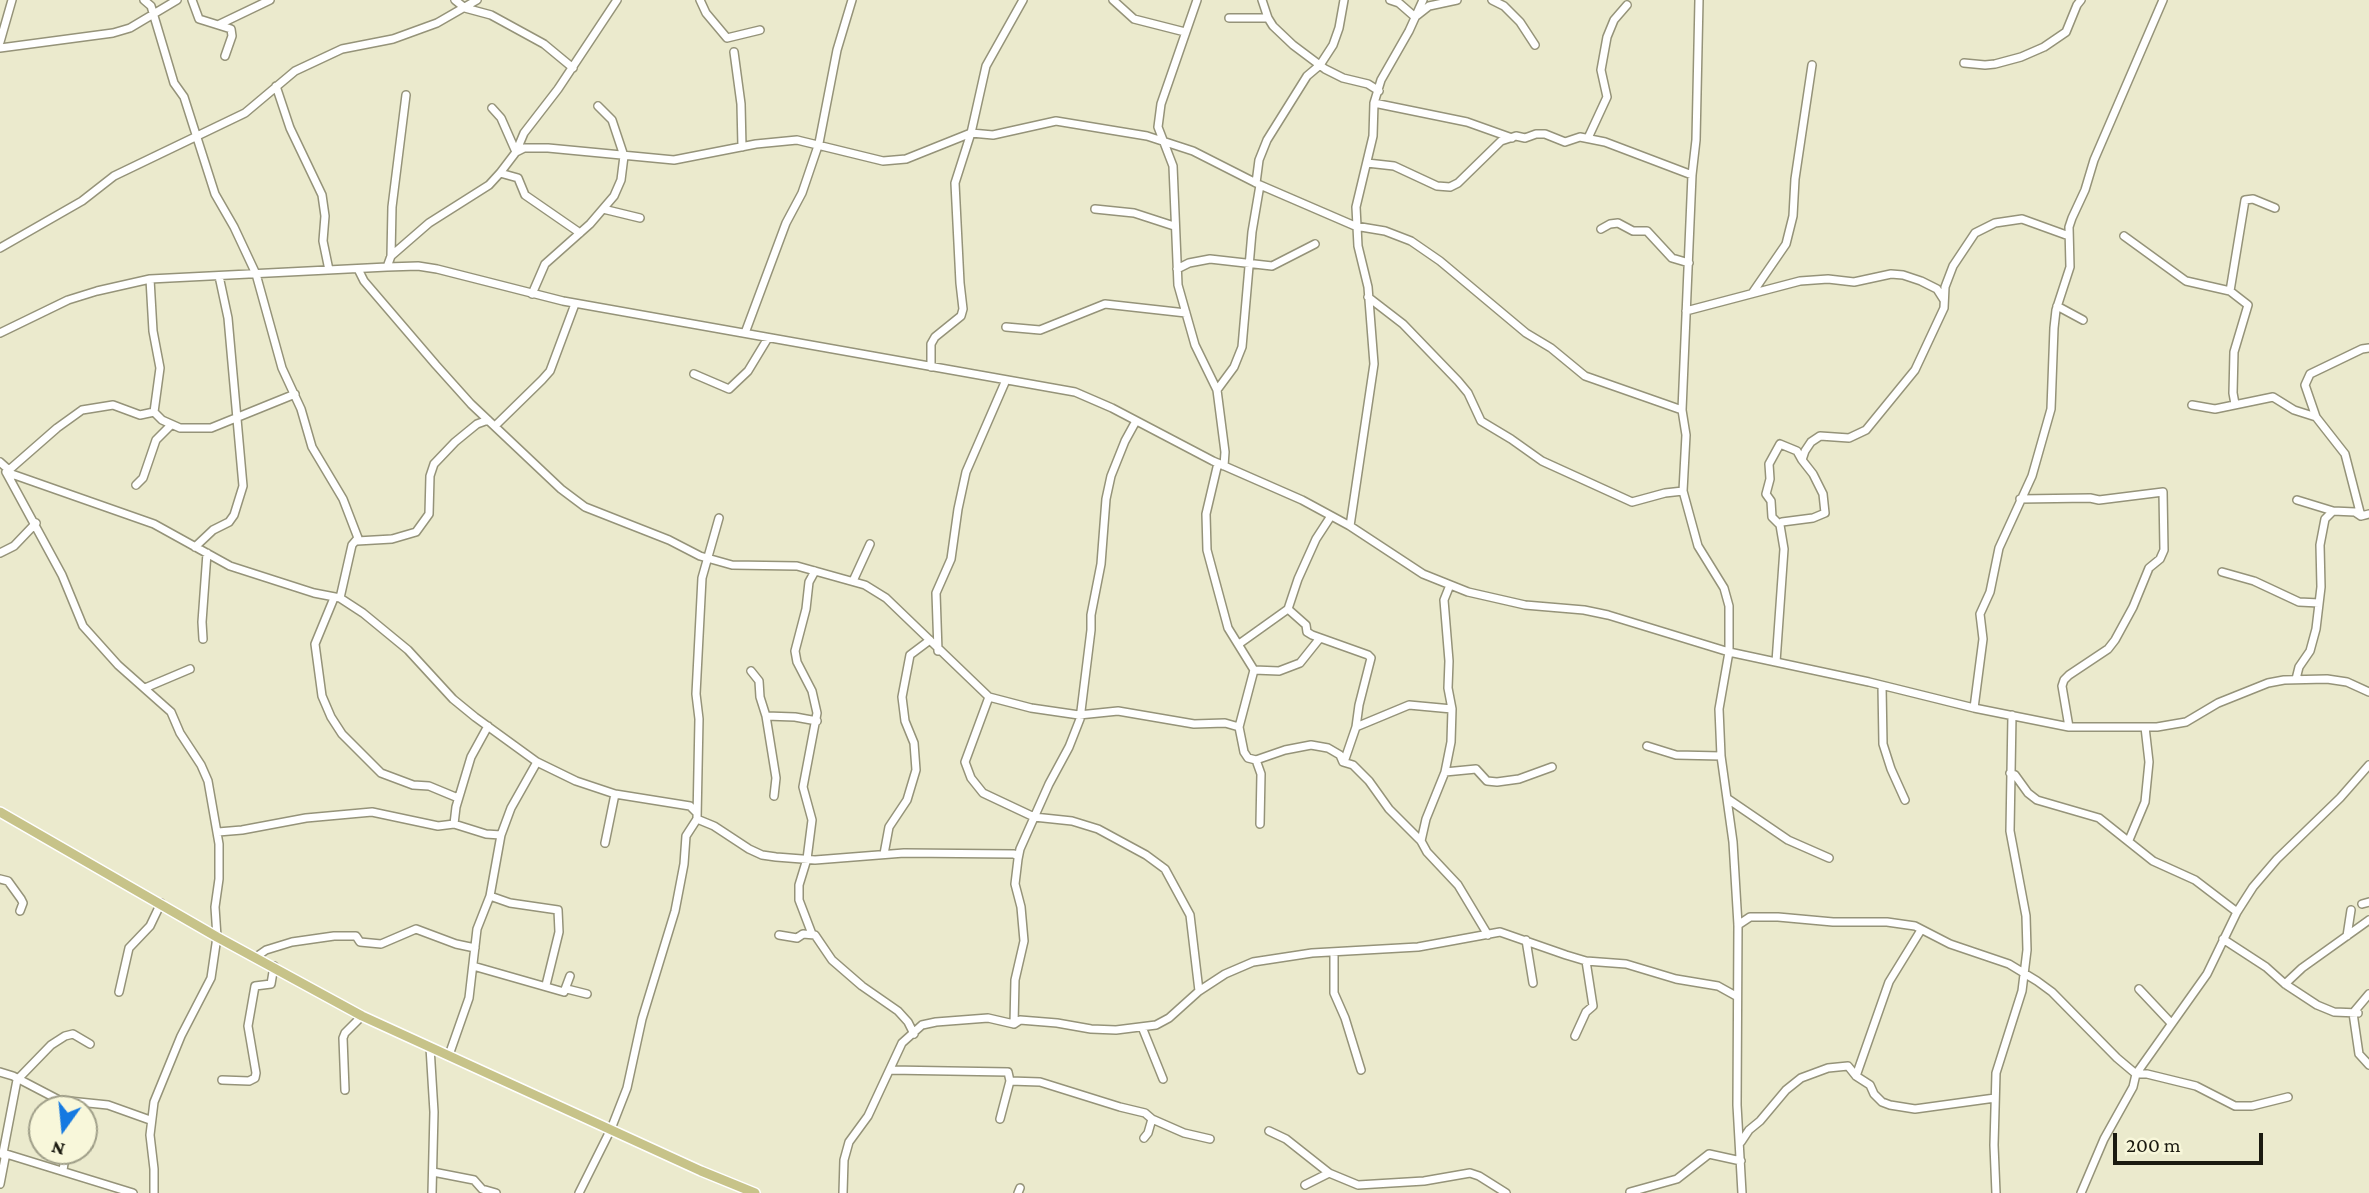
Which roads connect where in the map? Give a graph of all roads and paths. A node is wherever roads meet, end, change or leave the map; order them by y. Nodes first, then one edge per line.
1 (12, 0) edge
2 (144, 0) edge
3 (177, 0) edge
4 (192, 0) edge
5 (270, 0) edge
6 (456, 0) edge
7 (477, 0) edge
8 (617, 0) edge
9 (700, 0) edge
10 (852, 0) edge
11 (1023, 0) edge
12 (1113, 0) edge
13 (1197, 0) edge
14 (1262, 0) edge
15 (1344, 0) edge
16 (1390, 0) edge
17 (1423, 0) edge
18 (1457, 0) edge
19 (1492, 0) edge
20 (1699, 0) edge
21 (2081, 0) edge
22 (2165, 0) edge
23 (1627, 5) dead end
24 (465, 8) junction
25 (154, 14) junction
26 (1415, 17) junction
27 (1229, 18) dead end
28 (1268, 18) junction
29 (219, 24) junction
30 (760, 30) dead end
31 (1185, 32) junction
32 (0, 42) edge
33 (1535, 45) dead end
34 (0, 48) edge
35 (734, 52) dead end
36 (225, 56) dead end
37 (1964, 63) dead end
38 (1320, 65) junction
39 (1812, 65) dead end
40 (573, 68) junction
41 (276, 86) junction
42 (1379, 92) junction
43 (406, 95) dead end
44 (1374, 103) junction
45 (598, 106) dead end
46 (492, 108) dead end
47 (971, 133) junction
48 (196, 136) junction
49 (1502, 137) junction
50 (1588, 138) junction
51 (818, 143) junction
52 (1165, 143) junction
53 (742, 147) junction
54 (516, 152) junction
55 (624, 156) junction
56 (1367, 163) junction
57 (500, 173) junction
58 (1692, 175) junction
59 (1258, 184) junction
60 (2275, 208) dead end
61 (603, 209) junction
62 (1095, 209) dead end
63 (640, 218) dead end
64 (1174, 226) junction
65 (1355, 226) junction
66 (1601, 229) dead end
67 (580, 233) junction
68 (2069, 236) junction
69 (2124, 236) dead end
70 (1315, 244) dead end
71 (0, 248) edge
72 (391, 256) junction
73 (1251, 263) junction
74 (1689, 263) junction
75 (387, 267) junction
76 (358, 269) junction
77 (1177, 269) junction
78 (329, 270) junction
79 (256, 274) junction
80 (219, 276) junction
81 (150, 279) junction
82 (2230, 291) junction
83 (1753, 292) junction
84 (532, 293) junction
85 (1944, 293) junction
86 (1368, 297) junction
87 (575, 304) junction
88 (2057, 306) junction
89 (1686, 311) junction
90 (1186, 313) junction
91 (2083, 320) dead end
92 (1006, 327) dead end
93 (0, 333) edge
94 (746, 333) junction
95 (768, 338) junction
96 (2369, 348) edge
97 (931, 367) junction
98 (694, 374) dead end
99 (1006, 380) junction
100 (1217, 390) junction
101 (295, 394) junction
102 (2235, 404) junction
103 (2192, 405) dead end
104 (1682, 410) junction
105 (154, 412) junction
106 (238, 417) junction
107 (2316, 417) junction
108 (488, 420) junction
109 (1136, 421) junction
110 (224, 424) junction
111 (171, 425) junction
112 (496, 425) junction
113 (237, 433) junction
114 (1802, 460) junction
115 (0, 462) edge
116 (1221, 464) junction
117 (8, 471) junction
118 (136, 485) dead end
119 (1683, 491) junction
120 (2020, 499) junction
121 (2297, 500) dead end
122 (2333, 510) junction
123 (2365, 515) edge
124 (1331, 516) junction
125 (719, 518) dead end
126 (1779, 522) junction
127 (36, 523) junction
128 (1350, 526) junction
129 (357, 541) junction
130 (870, 544) dead end
131 (195, 547) junction
132 (0, 553) edge
133 (207, 553) junction
134 (706, 558) junction
135 (814, 571) junction
136 (2222, 572) dead end
137 (853, 581) junction
138 (1450, 586) junction
139 (337, 598) junction
140 (2319, 603) junction
141 (1288, 609) junction
142 (936, 631) junction
143 (1320, 638) junction
144 (203, 639) dead end
145 (929, 642) junction
146 (1239, 644) junction
147 (938, 651) junction
148 (1729, 652) junction
149 (1776, 663) junction
150 (190, 669) dead end
151 (1254, 670) junction
152 (751, 671) dead end
153 (2296, 679) junction
154 (1882, 686) junction
155 (145, 688) junction
156 (2369, 692) edge
157 (989, 697) junction
158 (1974, 708) junction
159 (1452, 709) junction
160 (1079, 715) junction
161 (2012, 715) junction
162 (766, 716) junction
163 (817, 722) junction
164 (488, 726) junction
165 (1238, 727) junction
166 (1356, 727) junction
167 (2069, 727) junction
168 (2146, 727) junction
169 (1647, 746) dead end
170 (1721, 756) junction
171 (1256, 760) junction
172 (537, 762) junction
173 (1343, 762) junction
174 (2369, 765) edge
175 (1552, 767) dead end
176 (1445, 772) junction
177 (2010, 773) junction
178 (615, 794) junction
179 (774, 796) dead end
180 (458, 798) junction
181 (1728, 799) junction
182 (1905, 800) dead end
183 (698, 801) junction
184 (690, 806) junction
185 (0, 812) edge
186 (697, 816) junction
187 (1034, 817) junction
188 (454, 824) junction
189 (1259, 824) dead end
190 (218, 832) junction
191 (501, 835) junction
192 (2129, 840) junction
193 (1421, 841) junction
194 (605, 843) dead end
195 (1017, 853) junction
196 (884, 854) junction
197 (1829, 858) dead end
198 (807, 859) junction
199 (0, 879) edge
200 (490, 896) junction
201 (161, 903) junction
202 (2351, 910) dead end
203 (20, 911) dead end
204 (2237, 912) junction
205 (2369, 920) edge
206 (1738, 925) junction
207 (1921, 930) junction
208 (811, 934) junction
209 (779, 935) dead end
210 (1488, 935) junction
211 (2346, 936) junction
212 (217, 937) junction
213 (2223, 939) junction
214 (1526, 940) junction
215 (475, 948) junction
216 (1334, 952) junction
217 (256, 957) junction
218 (1586, 961) junction
219 (274, 966) junction
220 (473, 966) junction
221 (2023, 973) junction
222 (570, 976) dead end
223 (1533, 983) dead end
224 (2285, 984) junction
225 (545, 985) junction
226 (567, 989) junction
227 (2139, 989) dead end
228 (1199, 991) junction
229 (119, 992) dead end
230 (587, 994) dead end
231 (2369, 994) edge
232 (1736, 996) junction
233 (2355, 1013) junction
234 (362, 1016) junction
235 (2171, 1023) junction
236 (1014, 1024) junction
237 (1142, 1027) junction
238 (914, 1034) junction
239 (1575, 1036) dead end
240 (90, 1044) dead end
241 (430, 1046) junction
242 (449, 1055) junction
243 (2369, 1065) edge
244 (890, 1070) junction
245 (1361, 1070) dead end
246 (0, 1072) edge
247 (2136, 1074) junction
248 (1856, 1076) junction
249 (1164, 1079) dead end
250 (17, 1080) junction
251 (222, 1080) dead end
252 (1010, 1080) junction
253 (345, 1090) dead end
254 (48, 1095) edge
255 (2288, 1097) dead end
256 (1995, 1098) junction
257 (98, 1105) edge
258 (1000, 1119) dead end
259 (1152, 1119) junction
260 (150, 1120) junction
261 (611, 1129) junction
262 (1269, 1131) dead end
263 (1144, 1138) dead end
264 (1210, 1139) dead end
265 (1740, 1143) junction
266 (1, 1154) edge
267 (1741, 1161) junction
268 (64, 1165) edge
269 (63, 1170) junction
270 (433, 1172) junction
271 (1329, 1173) junction
272 (0, 1184) edge
273 (1305, 1185) dead end
274 (1630, 1192) edge
275 (133, 1193) edge
276 (154, 1193) edge
277 (432, 1193) edge
278 (496, 1193) edge
279 (579, 1193) edge
280 (755, 1193) edge
281 (843, 1193) edge
282 (1506, 1193) edge
283 (1742, 1193) edge
284 (1996, 1193) edge
285 (2081, 1193) edge

1 - 32 street
2 - 25 street
3 - 25 street
4 - 29 street
5 - 29 street
6 - 24 street
7 - 24 street
8 - 40 street
9 - 30 street
10 - 51 street
11 - 47 street
12 - 31 street
13 - 31 street
14 - 28 street
15 - 38 street
16 - 26 street
17 - 26 street
18 - 26 street
19 - 33 street
20 - 58 street
21 - 37 street
22 - 68 street
23 - 50 street
24 - 40 street
24 - 41 street
25 - 34 street
25 - 48 street
26 - 42 street
27 - 28 street
28 - 38 street
29 - 36 street
31 - 52 street
35 - 53 street
38 - 42 street
38 - 59 street
39 - 83 street
40 - 54 street
41 - 48 street
41 - 78 street
42 - 44 street
43 - 72 street
44 - 49 street
44 - 56 street
45 - 55 street
46 - 54 street
47 - 51 street
47 - 52 street
47 - 97 street
48 - 71 street
48 - 79 street
49 - 50 street
49 - 56 street
50 - 58 street
51 - 53 street
51 - 94 street
52 - 59 street
52 - 64 street
53 - 55 street
54 - 55 street
54 - 57 street
55 - 61 street
56 - 65 street
57 - 67 street
57 - 72 street
58 - 74 street
59 - 65 street
59 - 73 street
60 - 82 street
61 - 63 street
61 - 67 street
62 - 64 street
64 - 77 street
65 - 86 street
65 - 104 street
66 - 74 street
67 - 84 street
68 - 85 street
68 - 88 street
69 - 82 street
70 - 73 street
72 - 75 street
73 - 77 street
73 - 100 street
74 - 89 street
75 - 76 street
75 - 84 street
76 - 78 street
76 - 108 street
77 - 90 street
78 - 79 street
79 - 80 street
79 - 101 street
80 - 81 street
80 - 106 street
81 - 93 street
81 - 105 street
82 - 102 street
83 - 85 street
83 - 89 street
84 - 87 street
85 - 114 street
86 - 119 street
86 - 128 street
87 - 94 street
87 - 112 street
88 - 91 street
88 - 120 street
89 - 104 street
90 - 92 street
90 - 100 street
94 - 95 street
95 - 97 street
95 - 98 street
96 - 107 street
97 - 99 street
99 - 109 street
99 - 142 street
100 - 116 street
101 - 106 street
101 - 129 street
102 - 103 street
102 - 107 street
104 - 119 street
105 - 111 street
105 - 117 street
106 - 110 street
106 - 113 street
107 - 123 street
108 - 112 street
108 - 129 street
109 - 116 street
109 - 160 street
110 - 111 street
110 - 113 street
111 - 118 street
112 - 134 street
113 - 131 street
114 - 126 street
114 - 126 street
115 - 117 street
116 - 124 street
116 - 146 street
117 - 127 street
117 - 131 street
119 - 148 street
120 - 158 street
120 - 167 street
121 - 122 street
122 - 123 street
122 - 140 street
124 - 128 street
124 - 141 street
125 - 134 street
126 - 149 street
127 - 132 street
127 - 155 street
128 - 138 street
129 - 139 street
130 - 137 street
131 - 133 street
133 - 139 street
133 - 144 street
134 - 135 street
134 - 183 street
135 - 137 street
135 - 163 street
136 - 140 street
137 - 145 street
138 - 148 street
138 - 159 street
139 - 164 street
139 - 180 street
140 - 153 street
141 - 143 street
141 - 146 street
142 - 145 street
142 - 147 street
143 - 151 street
143 - 166 street
145 - 147 street
145 - 196 street
146 - 151 street
147 - 157 street
148 - 149 street
148 - 170 street
149 - 154 street
150 - 155 street
151 - 165 street
152 - 162 street
153 - 156 street
153 - 168 street
154 - 158 street
154 - 182 street
155 - 190 street
157 - 160 street
157 - 187 street
158 - 161 street
159 - 166 street
159 - 176 street
160 - 165 street
160 - 187 street
161 - 167 street
161 - 177 street
162 - 163 street
162 - 179 street
163 - 198 street
164 - 172 street
164 - 180 street
165 - 171 street
166 - 173 street
167 - 168 street
168 - 192 street
169 - 170 street
170 - 181 street
171 - 173 street
171 - 189 street
172 - 178 street
172 - 191 street
173 - 193 street
174 - 204 street
175 - 176 street
176 - 193 street
177 - 192 street
177 - 221 street
178 - 184 street
178 - 194 street
180 - 188 street
181 - 197 street
181 - 206 street
183 - 184 street
183 - 186 street
184 - 186 street
185 - 201 main road
186 - 198 street
186 - 261 street
187 - 195 street
187 - 228 street
188 - 190 street
188 - 191 street
190 - 212 street
191 - 200 street
192 - 204 street
193 - 210 street
195 - 196 street
195 - 236 street
196 - 198 street
198 - 208 street
199 - 203 street
200 - 215 street
200 - 225 street
201 - 212 main road
201 - 229 street
202 - 211 street
204 - 213 street
205 - 211 street
206 - 207 street
206 - 232 street
207 - 221 street
207 - 248 street
208 - 209 street
208 - 238 street
210 - 214 street
210 - 216 street
211 - 224 street
212 - 217 main road
212 - 260 street
213 - 224 street
213 - 235 street
214 - 218 street
214 - 223 street
215 - 217 street
215 - 220 street
216 - 228 street
216 - 245 street
217 - 219 main road
218 - 232 street
218 - 239 street
219 - 234 main road
219 - 251 street
220 - 225 street
220 - 242 street
221 - 247 street
221 - 256 street
222 - 226 street
224 - 233 street
225 - 226 street
226 - 230 street
227 - 235 street
228 - 237 street
231 - 233 street
232 - 265 street
233 - 243 street
234 - 241 main road
234 - 253 street
235 - 247 street
236 - 237 street
236 - 238 street
237 - 249 street
238 - 244 street
240 - 250 street
241 - 242 main road
241 - 270 street
242 - 261 main road
244 - 252 street
244 - 281 street
246 - 250 street
247 - 255 street
247 - 285 street
248 - 256 street
248 - 265 street
250 - 254 street
250 - 266 street
252 - 258 street
252 - 259 street
256 - 284 street
257 - 260 street
259 - 263 street
259 - 264 street
260 - 276 street
261 - 279 street
261 - 280 main road
262 - 271 street
265 - 267 street
266 - 269 street
266 - 272 street
267 - 274 street
267 - 283 street
268 - 269 street
269 - 275 street
270 - 277 street
270 - 278 street
271 - 273 street
271 - 282 street

